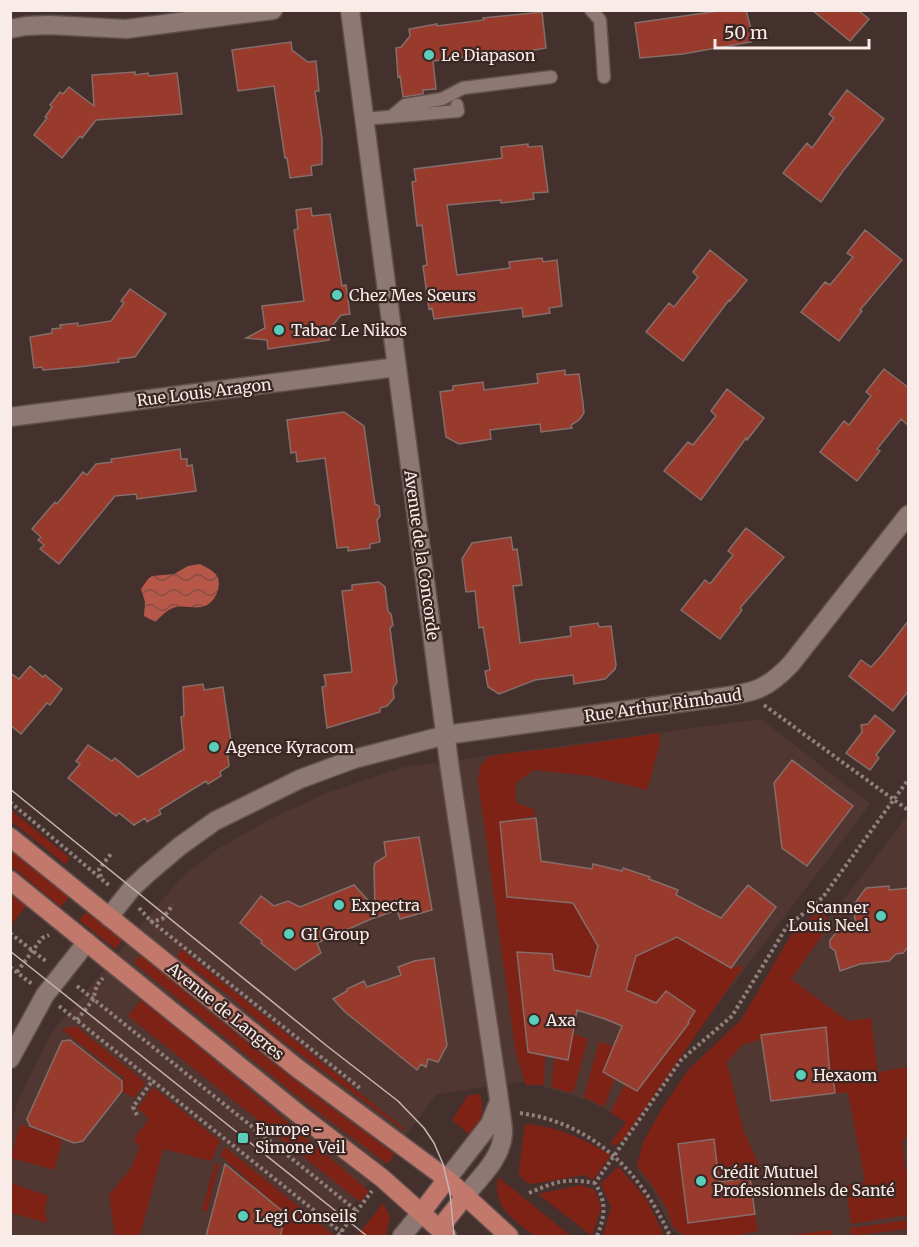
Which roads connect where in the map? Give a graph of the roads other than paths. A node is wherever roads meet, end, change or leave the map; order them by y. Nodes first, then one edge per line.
1 (273, 10) edge
2 (350, 10) edge
3 (591, 10) edge
4 (10, 29) edge
5 (551, 77) dead end
6 (604, 77) dead end
7 (457, 105) dead end
8 (392, 116) junction
9 (364, 119) junction
10 (397, 367) junction
11 (10, 417) edge
12 (909, 515) edge
13 (446, 735) junction
14 (10, 837) edge
15 (10, 880) edge
16 (109, 917) junction
17 (87, 942) junction
18 (10, 1059) edge
19 (499, 1099) junction
20 (447, 1179) junction
21 (466, 1195) junction
22 (421, 1213) junction
23 (440, 1234) edge
24 (402, 1236) edge
25 (509, 1236) edge

1 - 4 street
2 - 9 street, Avenue de la Concorde
3 - 6 lane
5 - 8 lane
7 - 8 lane
8 - 9 lane
9 - 10 street, Avenue de la Concorde
10 - 11 street, Rue Louis Aragon
10 - 13 street, Avenue de la Concorde
12 - 13 street, Rue Arthur Rimbaud
13 - 16 street, Rue Arthur Rimbaud
13 - 19 street, Avenue de la Concorde
14 - 16 main road, Avenue de Langres
15 - 17 main road, Avenue de Langres
16 - 20 main road, Avenue de Langres
17 - 18 street
17 - 22 main road, Avenue de Langres
19 - 20 street
19 - 21 street, Avenue de la Concorde
20 - 21 main road, Avenue de Langres
20 - 22 main road
21 - 23 main road
21 - 25 main road, Avenue de Langres
22 - 23 main road, Avenue de Langres
22 - 24 street

